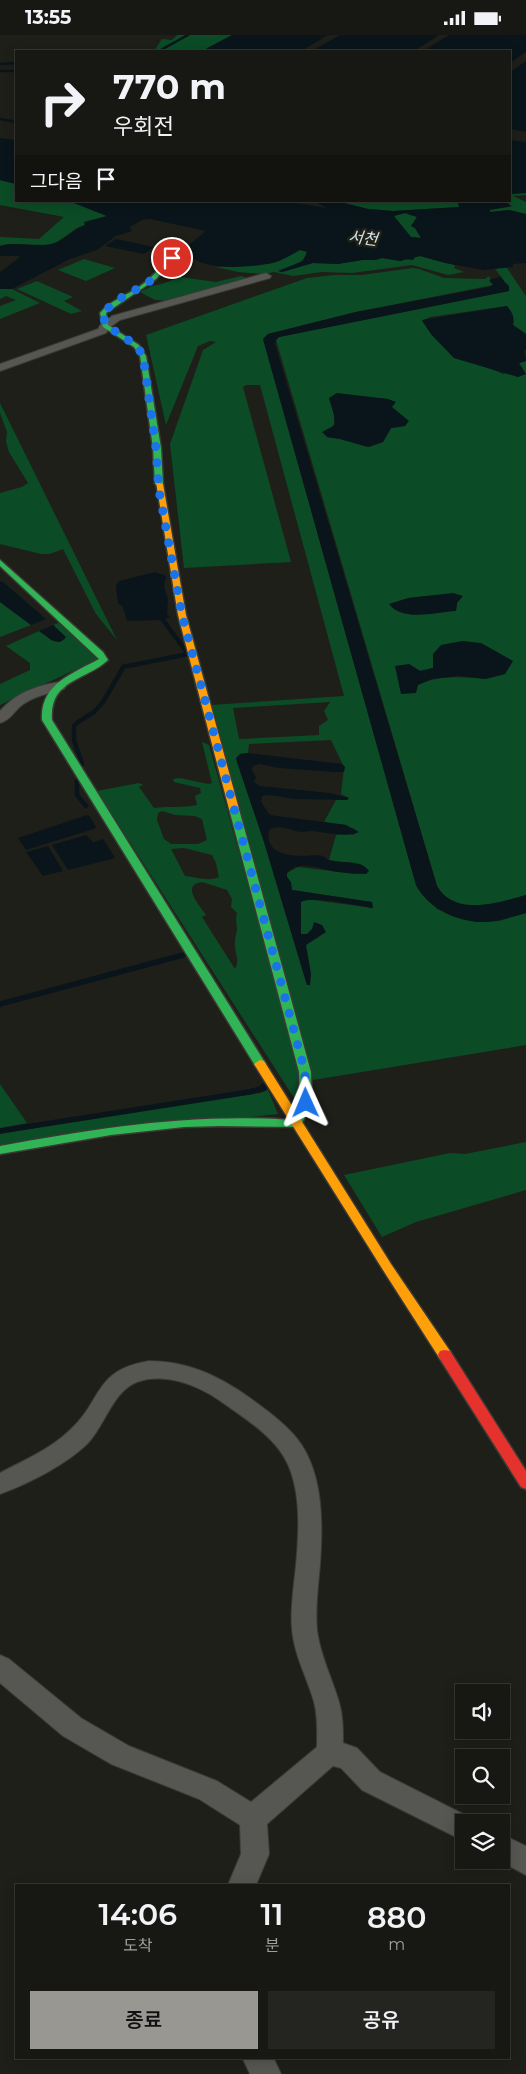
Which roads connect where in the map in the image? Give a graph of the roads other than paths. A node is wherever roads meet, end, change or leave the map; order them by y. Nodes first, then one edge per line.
1 (180, 245) dead end
2 (266, 275) dead end
3 (106, 325) junction
4 (0, 368) edge
5 (0, 561) edge
6 (59, 686) junction
7 (0, 718) edge
8 (296, 1124) junction
9 (0, 1150) edge
10 (526, 1483) edge
11 (0, 1484) edge
12 (0, 1667) edge
13 (330, 1753) junction
14 (252, 1818) junction
15 (455, 1824) edge
16 (510, 1852) edge
17 (526, 1861) edge
18 (242, 1884) edge
19 (257, 2059) edge
20 (266, 2074) edge

1 - 3 street
2 - 3 street
3 - 4 street
3 - 8 street
5 - 6 street
6 - 7 street
6 - 8 street
8 - 9 street
8 - 10 street
11 - 13 street
12 - 14 street
13 - 14 street
13 - 15 street
14 - 18 street
16 - 17 street
19 - 20 street

